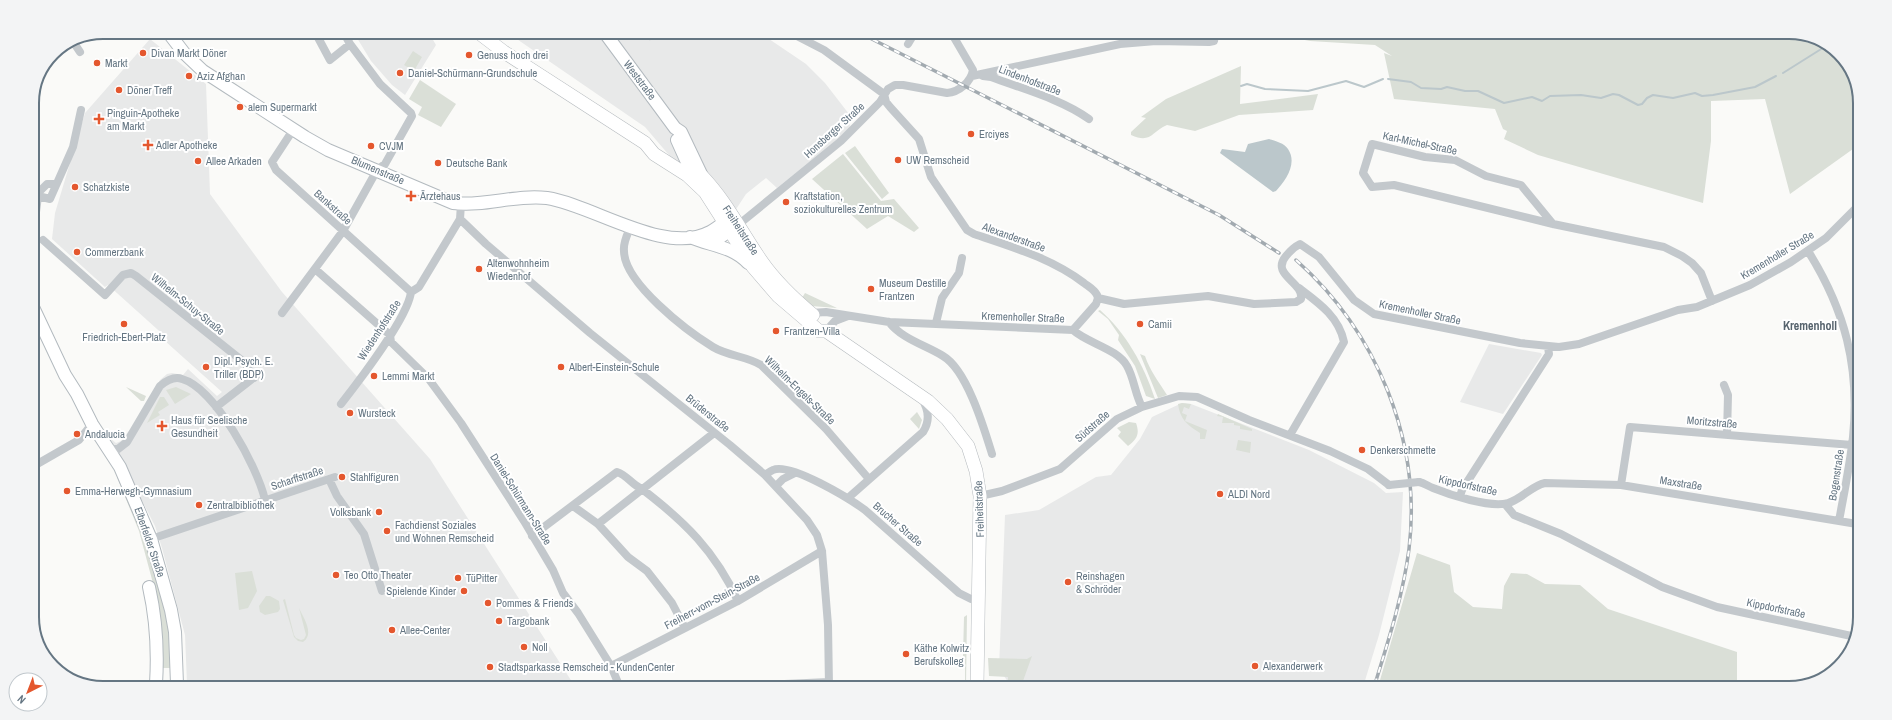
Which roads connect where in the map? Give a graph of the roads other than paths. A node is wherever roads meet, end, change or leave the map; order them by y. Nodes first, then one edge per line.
1 (173, 39) edge
2 (319, 39) edge
3 (348, 39) edge
4 (488, 39) edge
5 (609, 39) edge
6 (803, 39) edge
7 (911, 39) edge
8 (955, 39) edge
9 (1214, 39) edge
10 (350, 44) junction
11 (908, 44) dead end
12 (76, 46) edge
13 (80, 52) dead end
14 (972, 76) junction
15 (884, 94) junction
16 (81, 110) dead end
17 (1089, 119) dead end
18 (675, 128) junction
19 (293, 130) junction
20 (645, 143) junction
21 (687, 164) junction
22 (377, 170) junction
23 (699, 180) junction
24 (56, 184) junction
25 (39, 194) edge
26 (39, 196) edge
27 (461, 204) junction
28 (1853, 211) edge
29 (460, 219) junction
30 (731, 224) junction
31 (1553, 224) junction
32 (630, 228) junction
33 (343, 231) junction
34 (690, 237) junction
35 (43, 240) dead end
36 (1808, 251) junction
37 (962, 258) dead end
38 (752, 267) junction
39 (315, 269) junction
40 (1298, 288) junction
41 (412, 292) junction
42 (1098, 298) junction
43 (1712, 301) junction
44 (282, 313) dead end
45 (811, 313) junction
46 (849, 316) junction
47 (39, 320) edge
48 (889, 322) junction
49 (936, 324) junction
50 (1072, 330) junction
51 (826, 331) junction
52 (390, 335) junction
53 (1548, 347) junction
54 (1853, 369) edge
55 (1724, 385) dead end
56 (918, 393) junction
57 (341, 404) dead end
58 (216, 407) junction
59 (1142, 407) junction
60 (92, 424) junction
61 (714, 432) junction
62 (1853, 432) edge
63 (1290, 435) junction
64 (1727, 435) junction
65 (1852, 445) junction
66 (108, 449) junction
67 (992, 454) dead end
68 (39, 463) edge
69 (795, 473) junction
70 (765, 475) junction
71 (869, 479) junction
72 (1621, 485) junction
73 (776, 486) junction
74 (642, 489) junction
75 (980, 496) junction
76 (1460, 496) junction
77 (848, 498) junction
78 (265, 500) junction
79 (1505, 504) junction
80 (573, 506) junction
81 (1839, 521) junction
82 (1853, 523) edge
83 (598, 524) junction
84 (532, 536) junction
85 (151, 539) junction
86 (822, 551) junction
87 (149, 587) dead end
88 (382, 591) dead end
89 (979, 600) junction
90 (738, 601) junction
91 (686, 628) junction
92 (1850, 636) edge
93 (610, 666) junction
94 (156, 681) edge
95 (177, 681) edge
96 (618, 681) edge
97 (829, 681) edge
98 (977, 681) edge

1 - 19 street, Blumenstraße
2 - 10 street
3 - 10 street
4 - 20 main road, Freiheitstraße
5 - 18 street, Weststraße
6 - 15 street, Alexanderstraße
7 - 11 street
8 - 14 street
9 - 14 street, Lindenhofstraße
10 - 22 street
12 - 13 street
14 - 15 street, Honsberger Straße
14 - 17 street, Lindenhofstraße
15 - 30 street, Honsberger Straße
15 - 42 street, Alexanderstraße
16 - 24 street
18 - 21 street, Weststraße
18 - 23 street, Weststraße
19 - 22 street, Blumenstraße
19 - 33 street, Bankstraße
20 - 21 main road, Freiheitstraße
20 - 23 main road, Freiheitstraße
21 - 23 main road, Freiheitstraße
22 - 27 street, Blumenstraße
22 - 33 street
23 - 30 main road, Freiheitstraße
24 - 25 street
24 - 26 street
27 - 29 street, Wiedenhofstraße
27 - 32 street, Blumenstraße
28 - 36 street, Kremenholler Straße
29 - 41 street, Wiedenhofstraße
29 - 61 street, Brüderstraße
30 - 34 street, Blumenstraße
30 - 38 main road, Freiheitstraße
30 - 45 main road, Freiheitstraße
31 - 31 street, Karl-Michel-Straße
31 - 43 street, Karl-Michel-Straße
32 - 34 street, Blumenstraße
32 - 71 street, Wilhelm-Engels-Straße
33 - 39 street
33 - 41 street, Bankstraße
34 - 38 street, Blumenstraße
35 - 58 street, Wilhelm-Schuy-Straße
36 - 43 street, Kremenholler Straße
36 - 54 street, Bogenstraße
37 - 49 street
38 - 51 main road, Freiheitstraße
39 - 44 street
39 - 52 street, Daniel-Schürmann-Straße
40 - 42 street
40 - 53 street, Kremenholler Straße
40 - 63 street
41 - 52 street, Wiedenhofstraße
42 - 50 street, Kremenholler Straße
43 - 53 street, Kremenholler Straße
45 - 46 street, Kremenholler Straße
45 - 51 main road, Freiheitstraße
46 - 48 street, Kremenholler Straße
46 - 51 street
47 - 60 street, Elberfelder Straße
48 - 49 street, Kremenholler Straße
48 - 67 street
49 - 50 street, Kremenholler Straße
50 - 59 street
51 - 56 main road, Freiheitstraße
52 - 57 street, Wiedenhofstraße
52 - 84 street, Daniel-Schürmann-Straße
53 - 76 street
55 - 64 street
56 - 71 street
56 - 75 main road, Freiheitstraße
58 - 66 street
58 - 78 street
59 - 63 street, Kippdorfstraße
59 - 75 street, Südstraße
60 - 66 street, Elberfelder Straße
60 - 68 street
61 - 70 street, Brüderstraße
61 - 74 street
62 - 65 street, Bogenstraße
63 - 76 street, Kippdorfstraße, bridge
64 - 65 street, Moritzstraße
64 - 72 street, Moritzstraße
65 - 81 street, Bogenstraße
66 - 85 street, Elberfelder Straße
69 - 70 street, Brucher Straße
69 - 73 street
69 - 77 street, Brucher Straße
70 - 73 street, Brüderstraße
71 - 77 street
72 - 79 street, Maxstraße
72 - 81 street, Maxstraße
73 - 86 street, Brüderstraße
74 - 80 street
74 - 83 street
74 - 90 street
75 - 89 main road, Freiheitstraße
76 - 79 street, Kippdorfstraße
77 - 89 street, Brucher Straße
78 - 85 street, Scharffstraße
78 - 88 street, Scharffstraße
79 - 92 street, Kippdorfstraße
80 - 83 street
80 - 84 street
81 - 82 street, Maxstraße
83 - 91 street
84 - 93 street, Daniel-Schürmann-Straße
85 - 95 street, Elberfelder Straße
86 - 90 street, Freiherr-vom-Stein-Straße
86 - 97 street, Brüderstraße
87 - 94 street, Elberfelder Straße
89 - 98 main road, Freiheitstraße
90 - 91 street, Freiherr-vom-Stein-Straße
91 - 93 street, Freiherr-vom-Stein-Straße
93 - 96 street, Daniel-Schürmann-Straße

